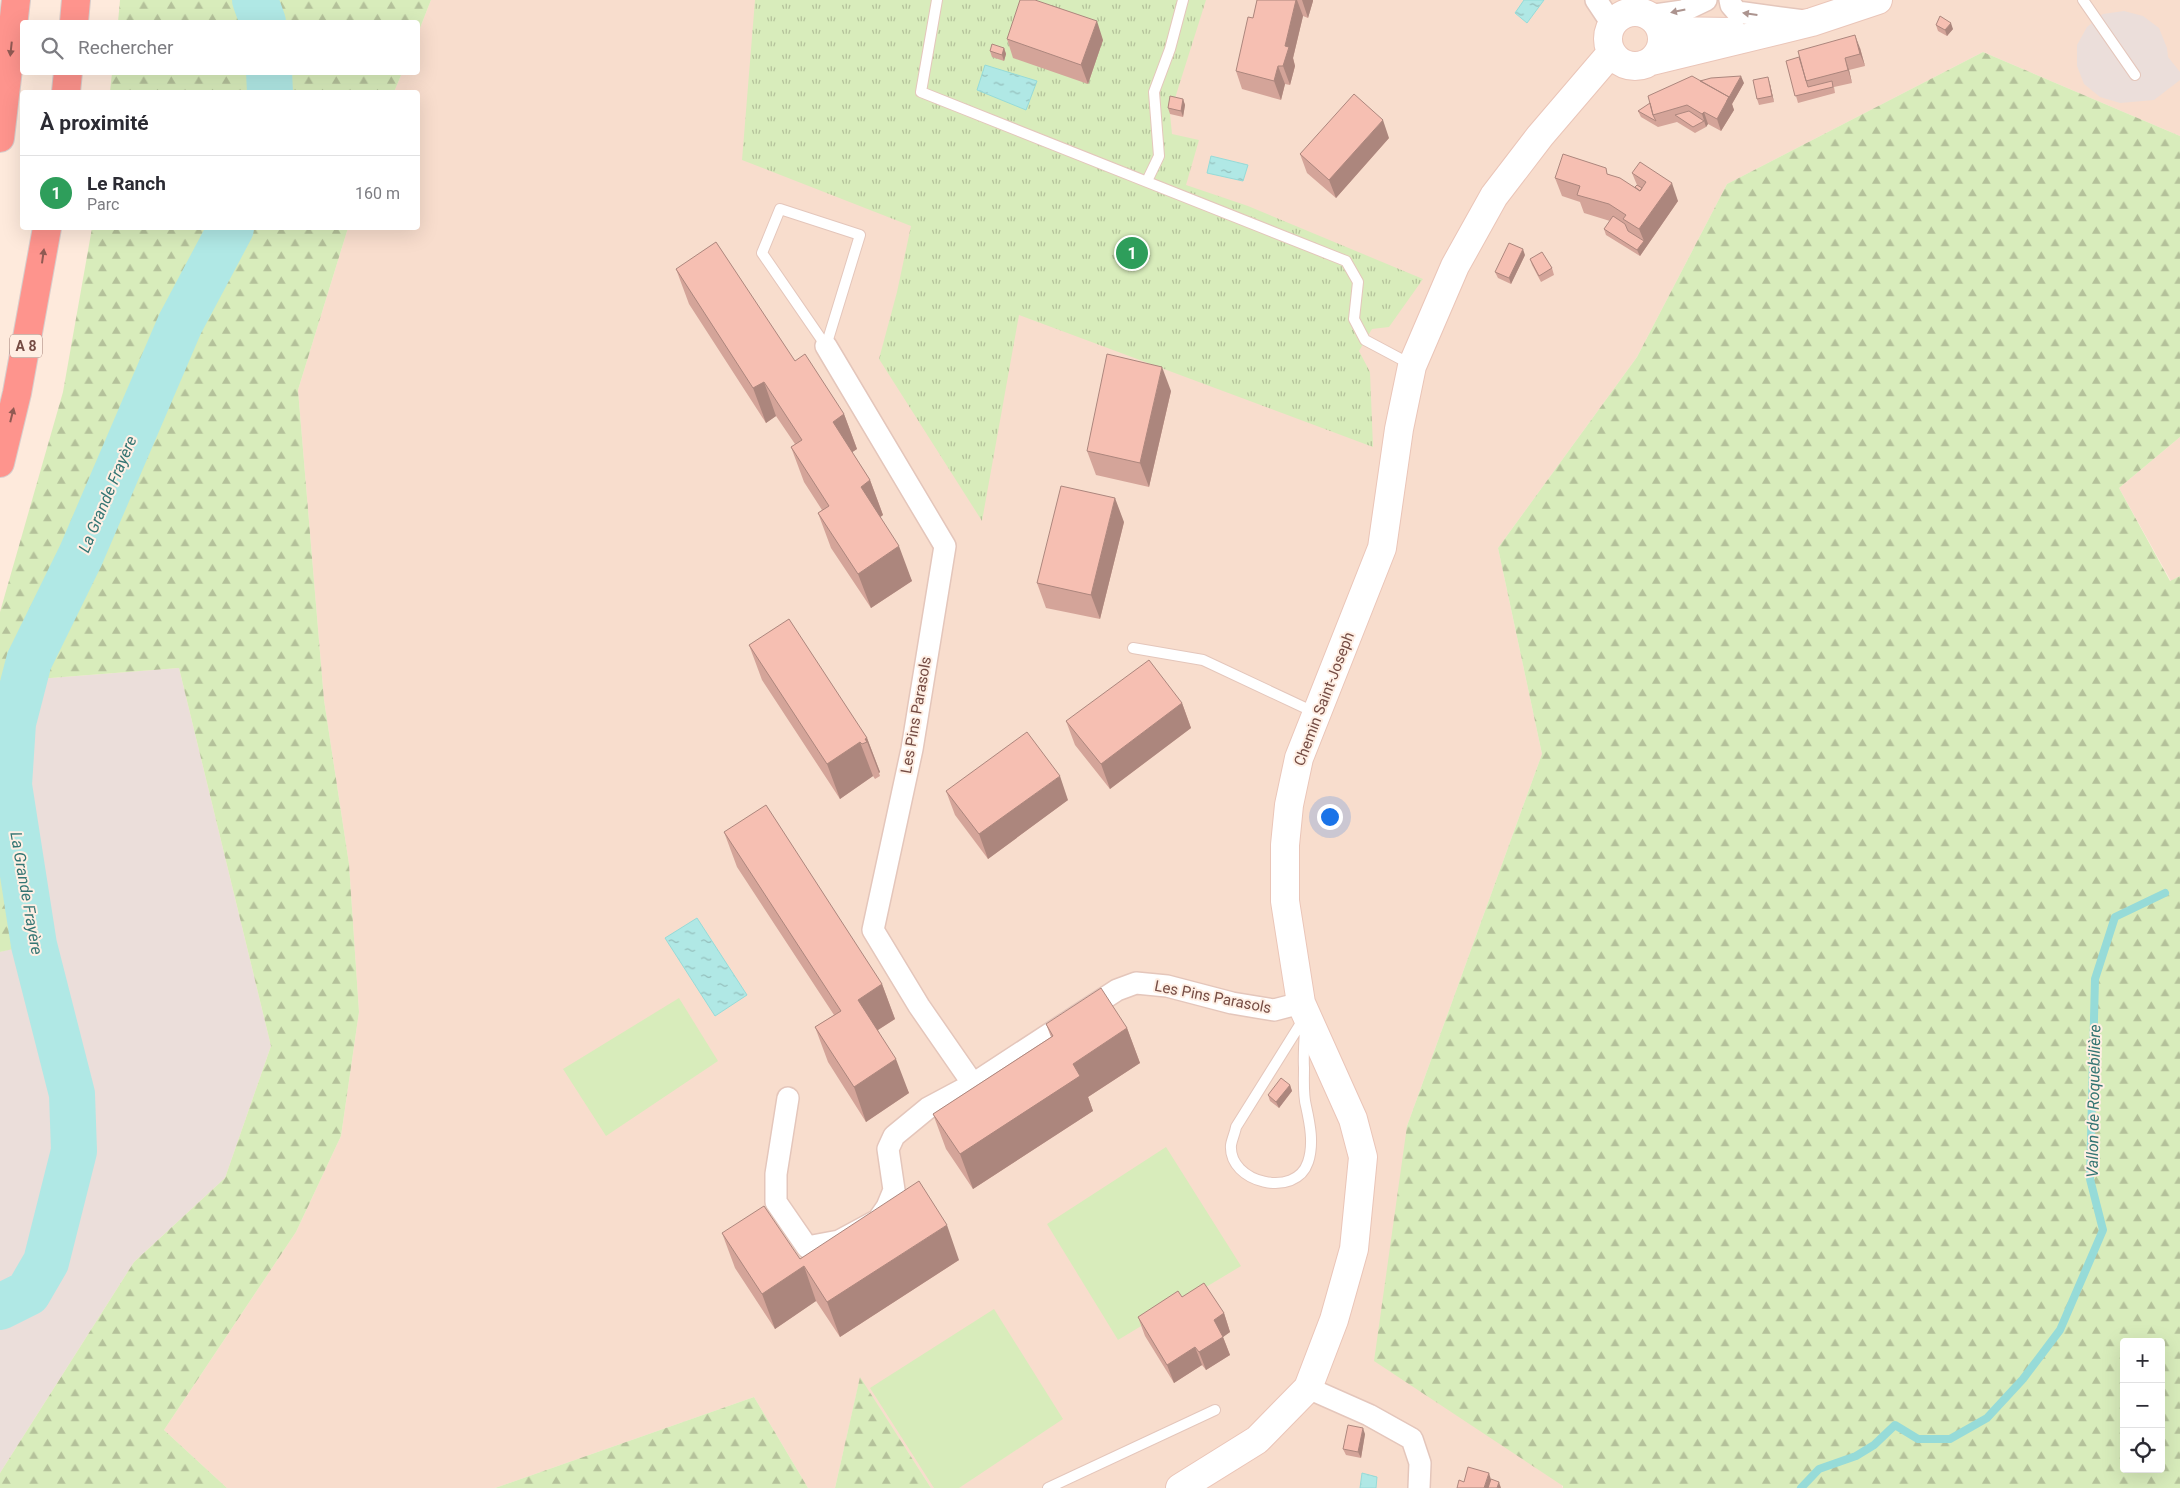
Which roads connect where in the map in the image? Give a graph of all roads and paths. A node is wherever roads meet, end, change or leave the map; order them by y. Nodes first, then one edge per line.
1 (16, 0) edge
2 (76, 0) edge
3 (937, 0) edge
4 (1183, 0) edge
5 (1596, 0) edge
6 (1706, 0) edge
7 (1730, 0) edge
8 (1878, 0) edge
9 (2083, 0) edge
10 (74, 20) edge
11 (1812, 22) junction
12 (1612, 24) junction
13 (1654, 24) junction
14 (1759, 33) junction
15 (1611, 53) junction
16 (1644, 64) junction
17 (68, 75) edge
18 (2135, 75) dead end
19 (66, 90) edge
20 (1540, 136) junction
21 (0, 138) edge
22 (1147, 182) junction
23 (47, 230) edge
24 (826, 346) junction
25 (1412, 366) junction
26 (0, 462) edge
27 (1133, 648) dead end
28 (1317, 713) junction
29 (1304, 1009) junction
30 (973, 1084) junction
31 (788, 1098) dead end
32 (1308, 1388) junction
33 (1216, 1410) dead end
34 (1048, 1488) edge
35 (1180, 1488) edge
36 (1420, 1488) edge

1 -> 21 highway
2 - 10 highway
3 - 22 lane
4 - 22 lane
5 - 12 street
6 -> 13 street
11 -> 7 street
8 - 11 main road, Chemin Saint-Joseph
9 - 18 lane
11 - 14 main road, Chemin Saint-Joseph
12 - 13 main road
12 - 15 main road
13 - 14 main road, Chemin Saint-Joseph
13 - 16 main road
14 - 16 main road, Chemin Saint-Joseph
15 - 16 main road
15 - 20 main road, Chemin Saint-Joseph
16 - 20 main road, Chemin Saint-Joseph
17 - 19 highway
20 - 25 main road, Chemin Saint-Joseph
22 - 25 lane
26 -> 23 highway, A 8
24 - 24 lane, Les Pins Parasols
24 - 30 street, Les Pins Parasols
25 - 28 main road, Chemin Saint-Joseph
27 - 28 lane
28 - 29 main road, Chemin Saint-Joseph
29 - 29 lane
29 - 30 street, Les Pins Parasols
29 - 32 main road, Chemin Saint-Joseph
30 - 31 street, Les Pins Parasols
32 - 35 main road, Chemin Saint-Joseph
32 - 36 street
33 - 34 lane

